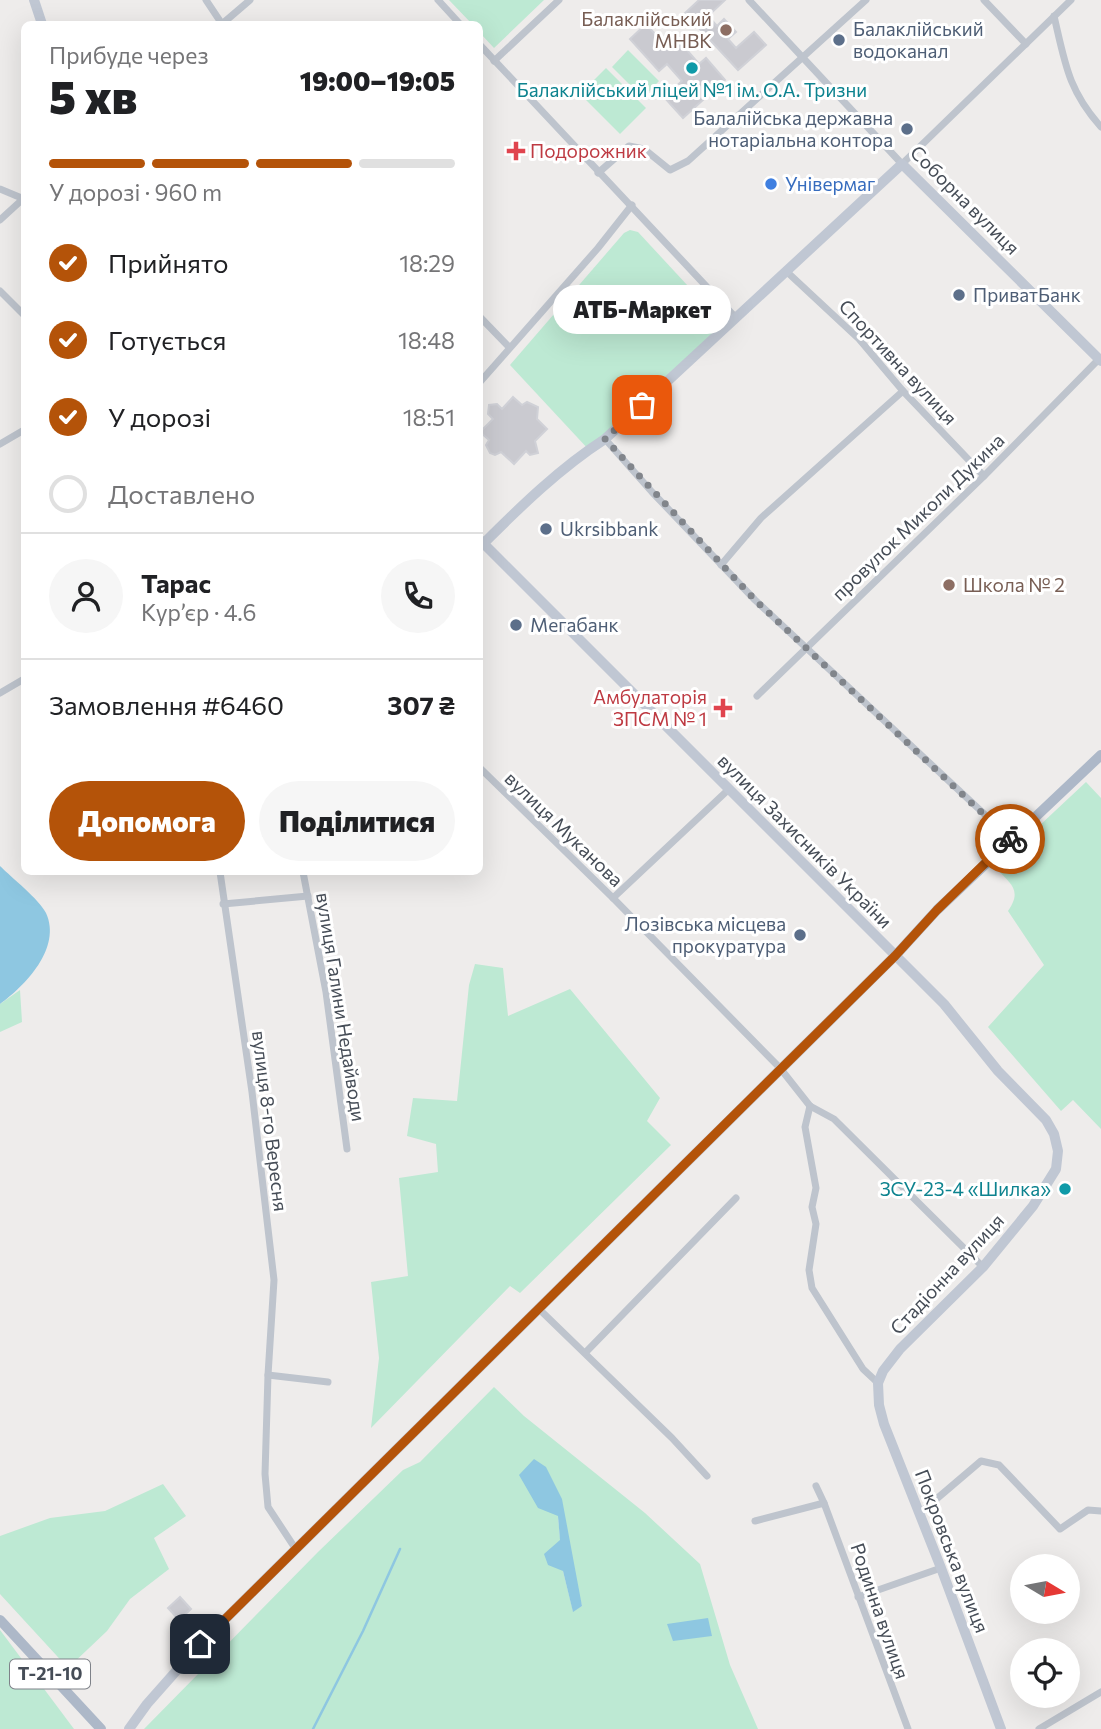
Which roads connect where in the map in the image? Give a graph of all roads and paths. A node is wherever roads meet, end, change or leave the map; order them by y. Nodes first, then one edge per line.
1 (34, 0) edge
2 (206, 0) edge
3 (250, 0) edge
4 (438, 0) edge
5 (559, 0) edge
6 (749, 0) edge
7 (866, 0) edge
8 (984, 0) edge
9 (1071, 0) edge
10 (1054, 16) junction
11 (41, 21) edge
12 (220, 21) edge
13 (226, 21) edge
14 (457, 21) edge
15 (1026, 44) junction
16 (483, 49) edge
17 (803, 58) junction
18 (494, 61) junction
19 (1101, 127) edge
20 (902, 164) junction
21 (598, 173) junction
22 (0, 189) edge
23 (21, 197) edge
24 (21, 201) edge
25 (632, 205) junction
26 (0, 220) edge
27 (786, 271) junction
28 (0, 290) edge
29 (21, 312) edge
30 (736, 318) junction
31 (483, 320) edge
32 (509, 347) junction
33 (1100, 360) edge
34 (483, 378) edge
35 (903, 391) junction
36 (21, 432) edge
37 (605, 439) junction
38 (0, 444) edge
39 (984, 476) junction
40 (483, 540) edge
41 (483, 544) edge
42 (720, 565) junction
43 (806, 646) junction
44 (21, 681) edge
45 (0, 693) edge
46 (757, 696) dead end
47 (1101, 755) edge
48 (483, 771) edge
49 (728, 790) junction
50 (1011, 839) junction
51 (220, 875) edge
52 (304, 875) edge
53 (308, 896) junction
54 (612, 898) junction
55 (223, 904) junction
56 (895, 956) junction
57 (780, 1069) junction
58 (810, 1106) junction
59 (347, 1149) dead end
60 (1058, 1151) joint
61 (736, 1198) dead end
62 (983, 1267) junction
63 (540, 1309) junction
64 (586, 1352) junction
65 (268, 1375) junction
66 (328, 1382) dead end
67 (878, 1383) junction
68 (707, 1476) dead end
69 (816, 1486) dead end
70 (824, 1503) junction
71 (1101, 1511) edge
72 (920, 1513) junction
73 (755, 1521) dead end
74 (295, 1548) junction
75 (941, 1568) junction
76 (858, 1597) junction
77 (0, 1620) edge
78 (1101, 1692) edge
79 (101, 1729) edge
80 (129, 1729) edge
81 (908, 1729) edge
82 (1001, 1729) edge
83 (1039, 1729) edge

1 - 11 street
2 - 12 street
3 - 13 street
4 - 14 street
5 - 18 street
6 - 17 street, Соборна вулиця
7 - 17 street
8 - 15 street
9 - 10 street
10 - 15 street
10 - 19 street
15 - 20 street
16 - 18 street
17 - 20 street, Соборна вулиця
17 - 21 street
18 - 21 street
20 - 27 street
20 - 33 street, Соборна вулиця
21 - 25 street
22 - 23 street
24 - 26 street
25 - 30 street
25 - 32 street
27 - 30 street
27 - 35 street, Спортивна вулиця
28 - 29 street
30 - 37 street
31 - 32 street
32 - 34 street
33 - 39 street, провулок Миколи Дукина
35 - 39 street, Спортивна вулиця
35 - 42 street
36 - 38 street
37 - 40 street
37 - 42 street
39 - 43 street, провулок Миколи Дукина
41 - 49 street, вулиця Захисників України
42 - 43 street
43 - 46 street, провулок Миколи Дукина
43 - 50 street
44 - 45 street
47 - 50 main road
48 - 54 street, вулиця Муканова
49 - 54 street
49 - 56 street, вулиця Захисників України
50 - 56 main road
51 - 55 street, вулиця 8-го Вересня
52 - 53 street, вулиця Галини Недайводи
53 - 55 street
53 - 59 street, вулиця Галини Недайводи
54 - 57 street, вулиця Муканова
55 - 65 street, вулиця 8-го Вересня
56 - 57 street
56 - 60 street, вулиця Захисників України
57 - 58 street, вулиця Муканова
57 - 63 street
58 - 62 street, вулиця Муканова
58 - 67 street
60 - 62 street, Стадіонна вулиця
61 - 64 street
62 - 67 street, Стадіонна вулиця
63 - 64 street
63 - 74 street
64 - 68 street
65 - 66 street
65 - 74 street, вулиця 8-го Вересня
67 - 72 street, Покровська вулиця
69 - 70 street, Родинна вулиця
70 - 73 street
70 - 76 street, Родинна вулиця
71 - 72 street
72 - 75 street, Покровська вулиця
74 - 80 street
75 - 76 street
75 - 82 street, Покровська вулиця
76 - 81 street, Родинна вулиця
77 - 79 main road, Т-21-10
78 - 83 street

